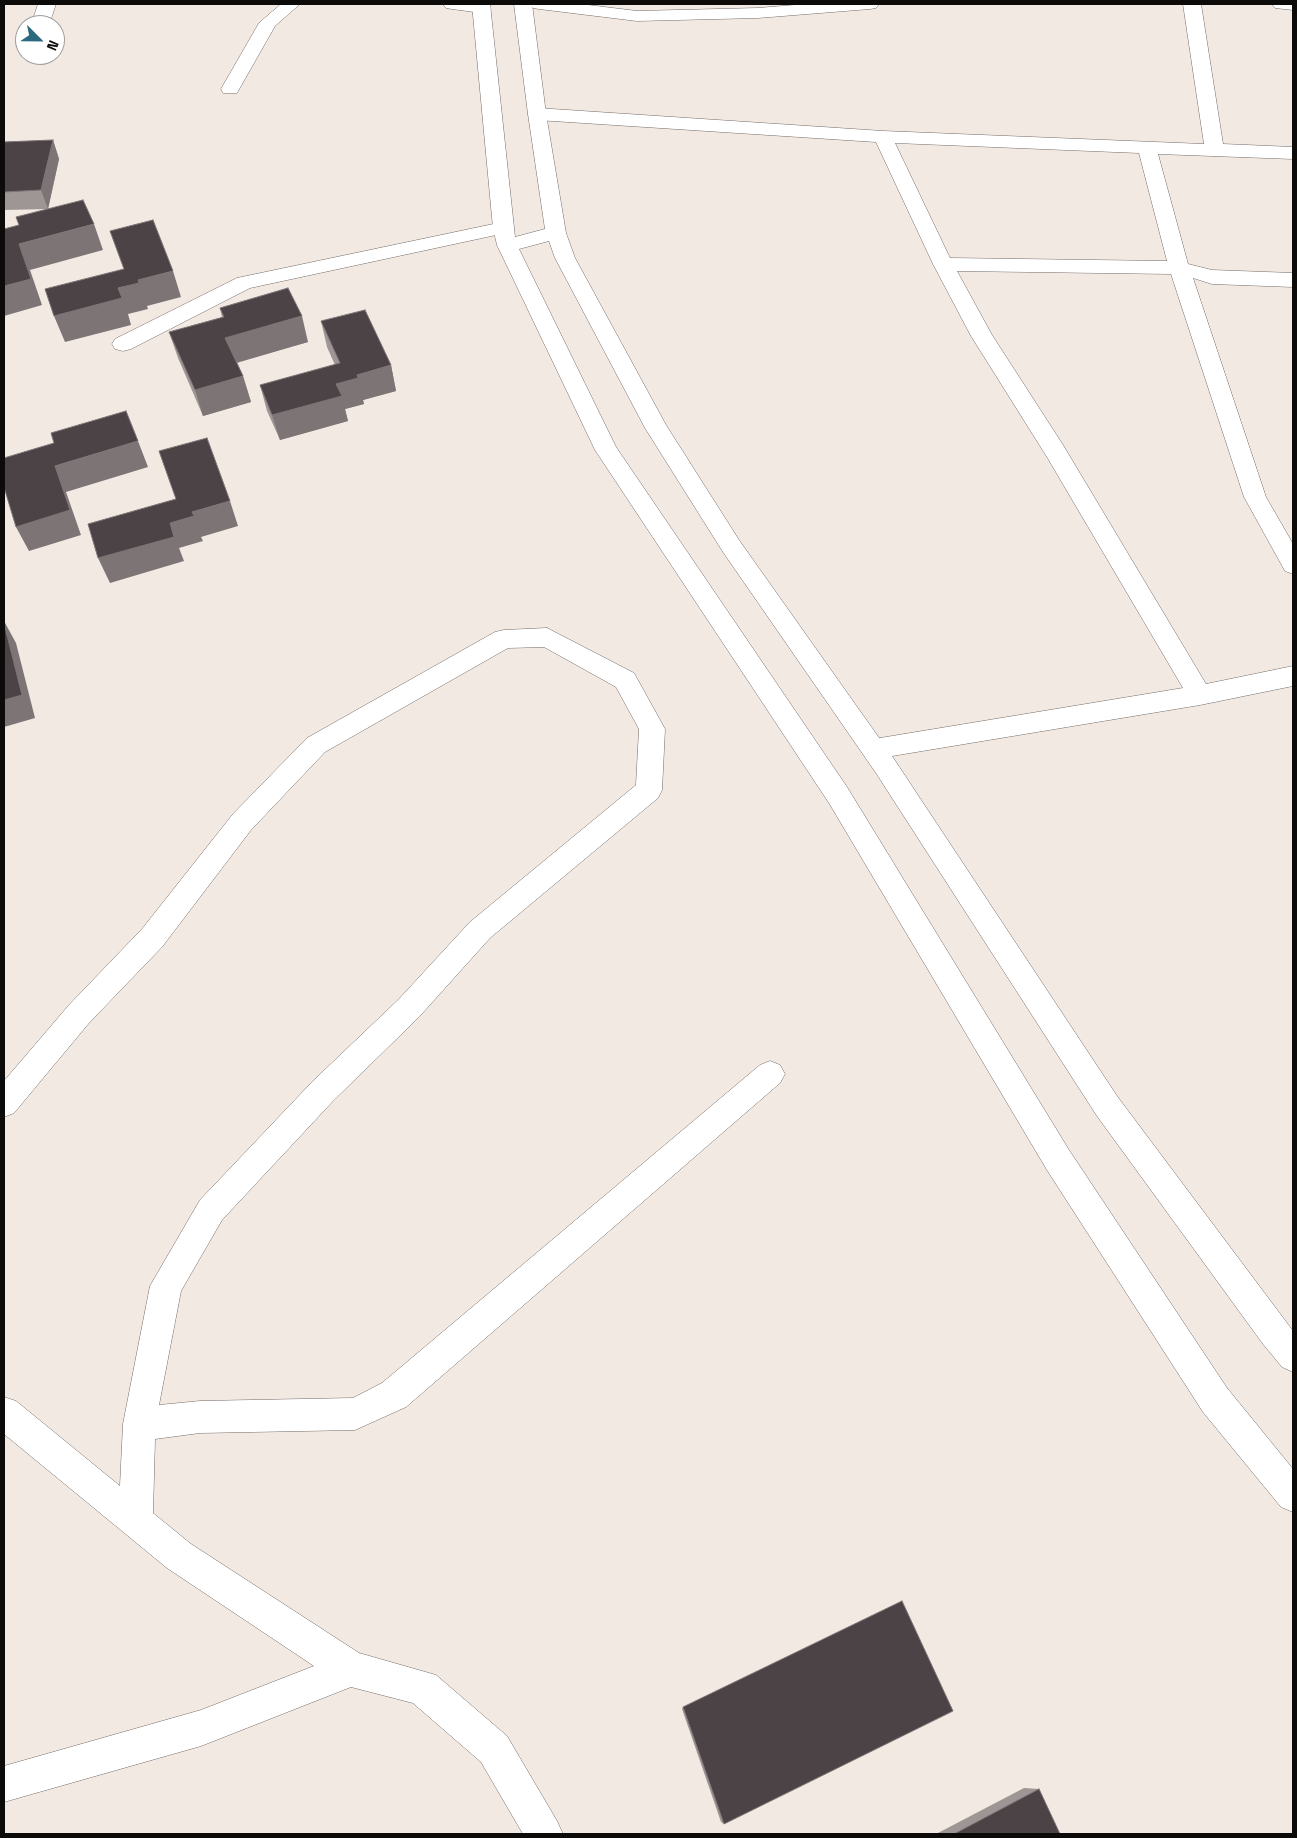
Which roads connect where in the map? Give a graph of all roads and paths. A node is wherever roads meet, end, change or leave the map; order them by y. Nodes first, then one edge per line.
1 (291, 4) edge
2 (452, 4) edge
3 (523, 4) edge
4 (539, 4) edge
5 (870, 4) edge
6 (1192, 4) edge
7 (1281, 4) edge
8 (1293, 5) edge
9 (482, 6) edge
10 (230, 89) dead end
11 (537, 114) junction
12 (883, 137) junction
13 (1147, 147) junction
14 (1214, 149) junction
15 (1293, 153) edge
16 (556, 233) junction
17 (505, 237) junction
18 (943, 264) junction
19 (1179, 268) junction
20 (1293, 280) edge
21 (123, 344) dead end
22 (1293, 565) edge
23 (1293, 676) edge
24 (1200, 695) junction
25 (874, 750) junction
26 (770, 1074) dead end
27 (4, 1103) edge
28 (1293, 1356) edge
29 (4, 1413) edge
30 (139, 1424) junction
31 (1293, 1496) edge
32 (136, 1520) junction
33 (351, 1668) junction
34 (4, 1784) edge
35 (544, 1834) edge

1 - 10 street
2 - 9 street
3 - 11 street
4 - 5 street
6 - 14 street
7 - 8 street
9 - 17 street
11 - 12 street
11 - 16 street
12 - 13 street
12 - 18 street
13 - 14 street
13 - 19 street
14 - 15 street
16 - 17 street
16 - 25 street
17 - 21 street
17 - 31 street
18 - 19 street
18 - 24 street
19 - 20 street
19 - 22 street
23 - 24 street
24 - 25 street
25 - 28 street
26 - 30 street
27 - 30 street
29 - 32 street
30 - 32 street
32 - 33 street
33 - 34 street
33 - 35 street

